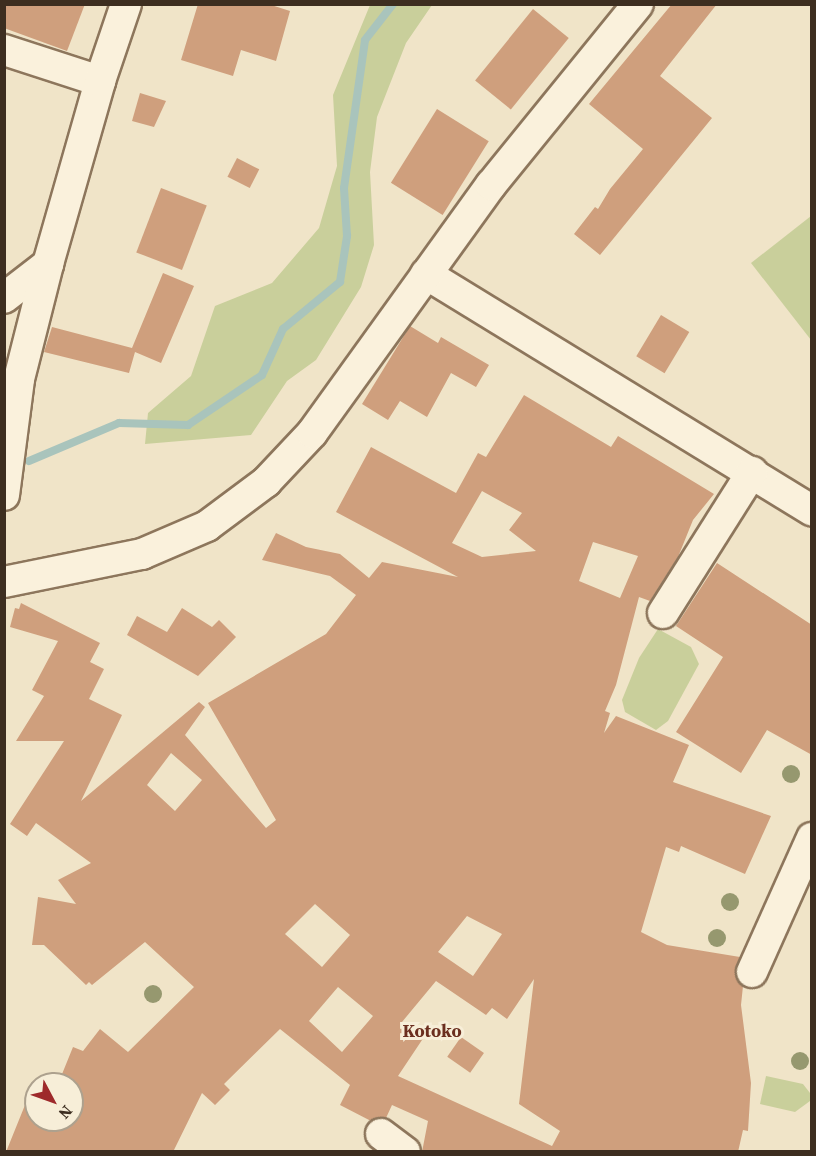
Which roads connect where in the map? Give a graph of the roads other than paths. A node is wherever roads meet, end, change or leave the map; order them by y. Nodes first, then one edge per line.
1 (126, 4) edge
2 (638, 4) edge
3 (4, 50) edge
4 (100, 81) junction
5 (48, 264) junction
6 (426, 274) junction
7 (4, 298) edge
8 (752, 472) junction
9 (4, 495) edge
10 (812, 511) edge
11 (4, 582) edge
12 (663, 613) dead end
13 (812, 838) edge
14 (752, 972) dead end
15 (381, 1134) dead end
16 (405, 1152) edge

1 - 4 street
2 - 6 street
3 - 4 street
4 - 5 street
5 - 7 street
5 - 9 street
6 - 8 street
6 - 11 street
8 - 10 street
8 - 12 street
13 - 14 street
15 - 16 street

